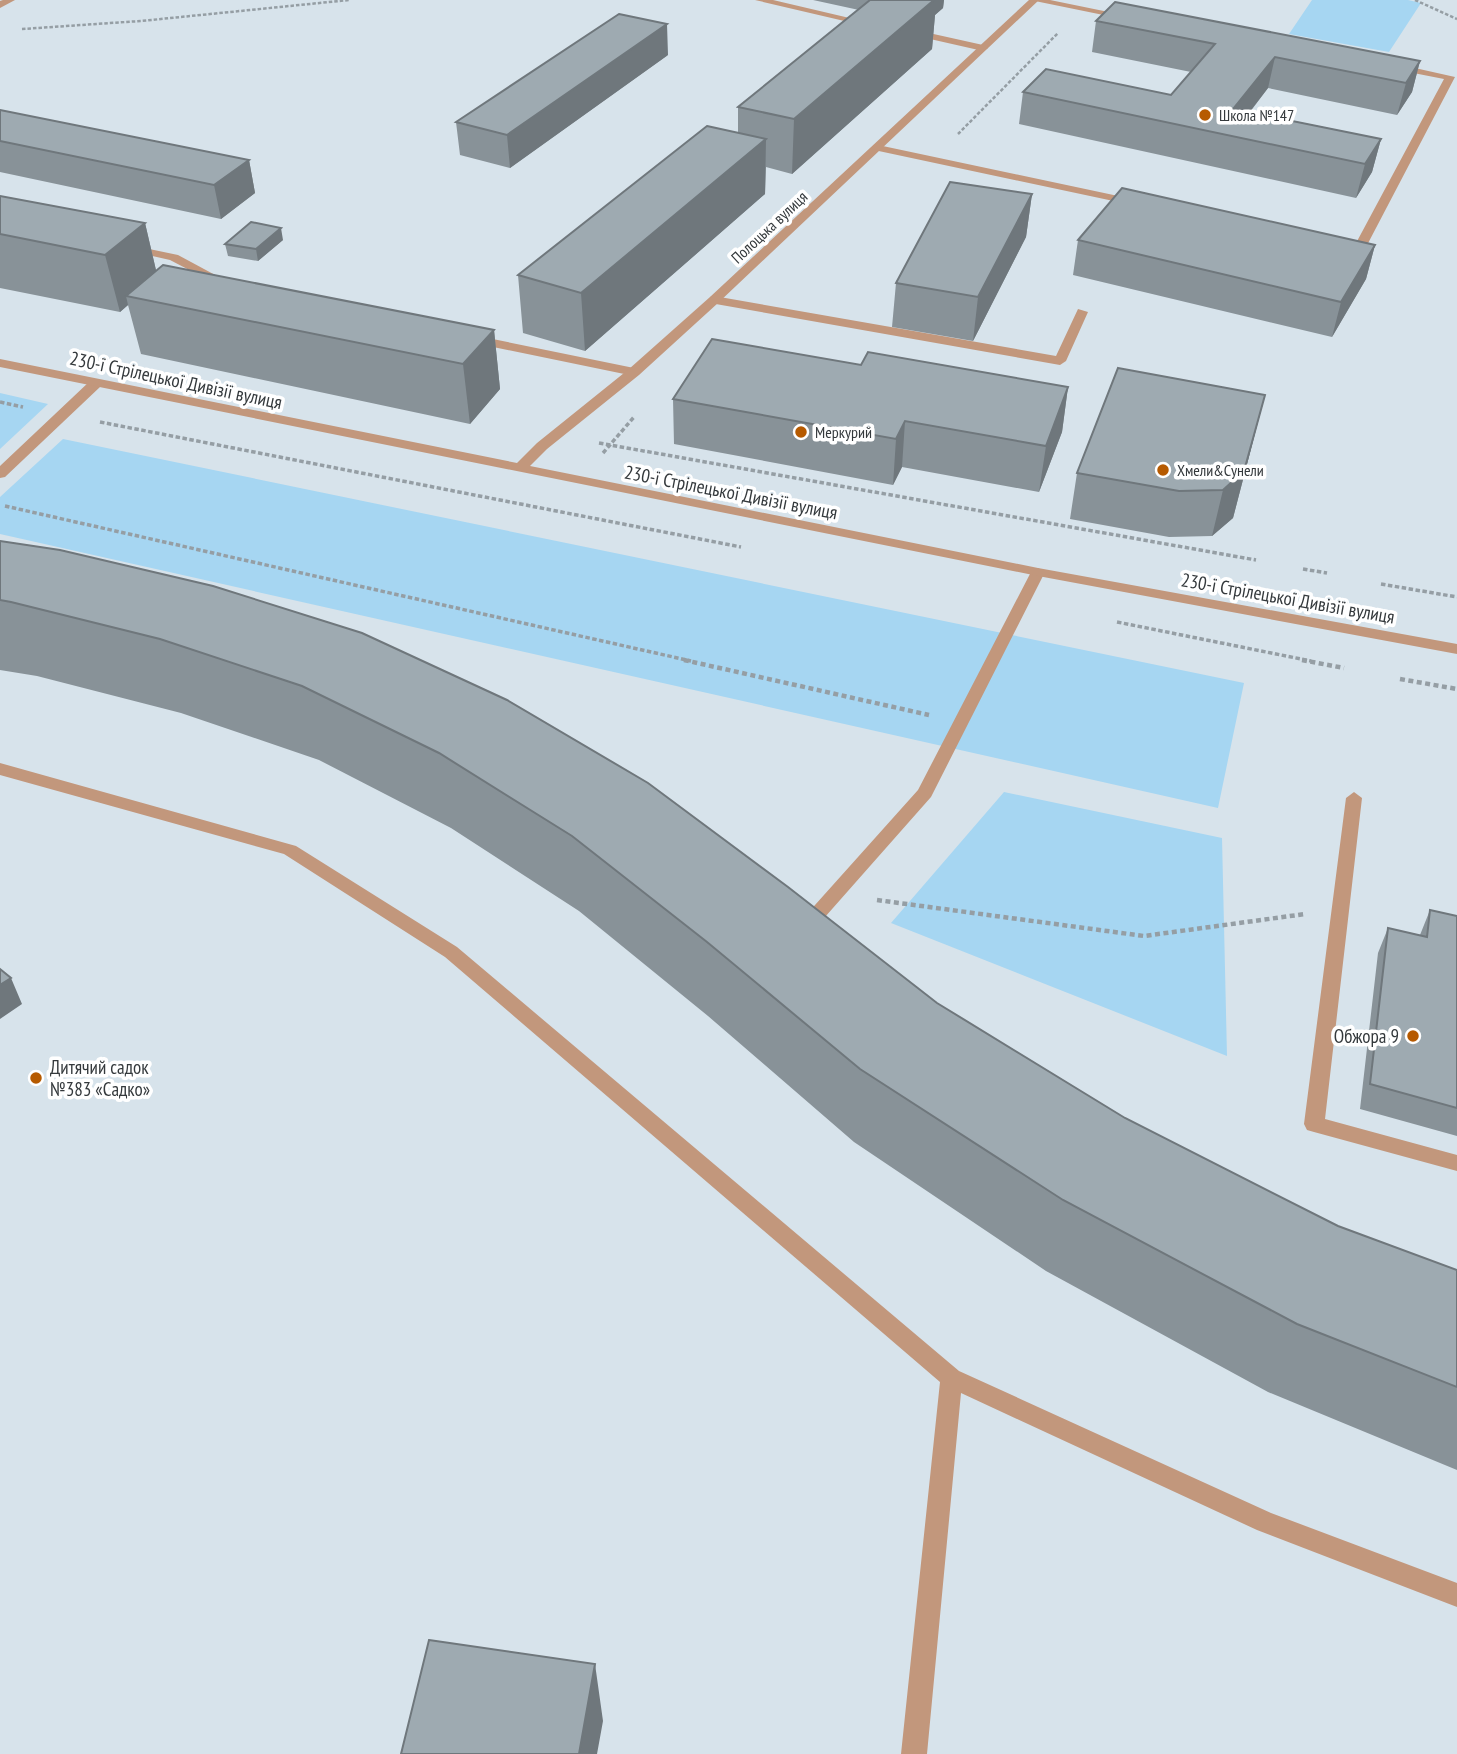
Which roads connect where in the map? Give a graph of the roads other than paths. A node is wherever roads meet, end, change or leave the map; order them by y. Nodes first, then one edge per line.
1 (10, 0) edge
2 (760, 0) edge
3 (1035, 0) edge
4 (0, 5) edge
5 (1142, 20) edge
6 (878, 25) edge
7 (904, 31) edge
8 (983, 48) junction
9 (1383, 65) edge
10 (878, 148) junction
11 (1146, 204) edge
12 (1332, 244) edge
13 (120, 247) edge
14 (236, 289) edge
15 (714, 300) junction
16 (1082, 312) dead end
17 (461, 336) edge
18 (0, 363) edge
19 (634, 372) junction
20 (95, 384) junction
21 (519, 469) junction
22 (0, 474) edge
23 (1038, 572) junction
24 (1457, 649) edge
25 (0, 769) edge
26 (1354, 798) dead end
27 (797, 936) edge
28 (1457, 1163) edge
29 (951, 1378) junction
30 (1457, 1595) edge
31 (914, 1754) edge

1 - 4 street
2 - 6 street
3 - 5 street
3 - 8 street, Полоцька вулиця
7 - 8 street
8 - 10 street, Полоцька вулиця
9 - 12 street
10 - 11 street
10 - 15 street, Полоцька вулиця
13 - 14 street
15 - 16 street
15 - 19 street, Полоцька вулиця
17 - 19 street
18 - 20 street, 230-ї Стрілецької Дивізії вулиця
19 - 21 street, Полоцька вулиця
20 - 21 street, 230-ї Стрілецької Дивізії вулиця
20 - 22 street
21 - 23 street, 230-ї Стрілецької Дивізії вулиця
23 - 24 street, 230-ї Стрілецької Дивізії вулиця
23 - 27 street
25 - 29 street
26 - 28 street
29 - 30 street
29 - 31 street

